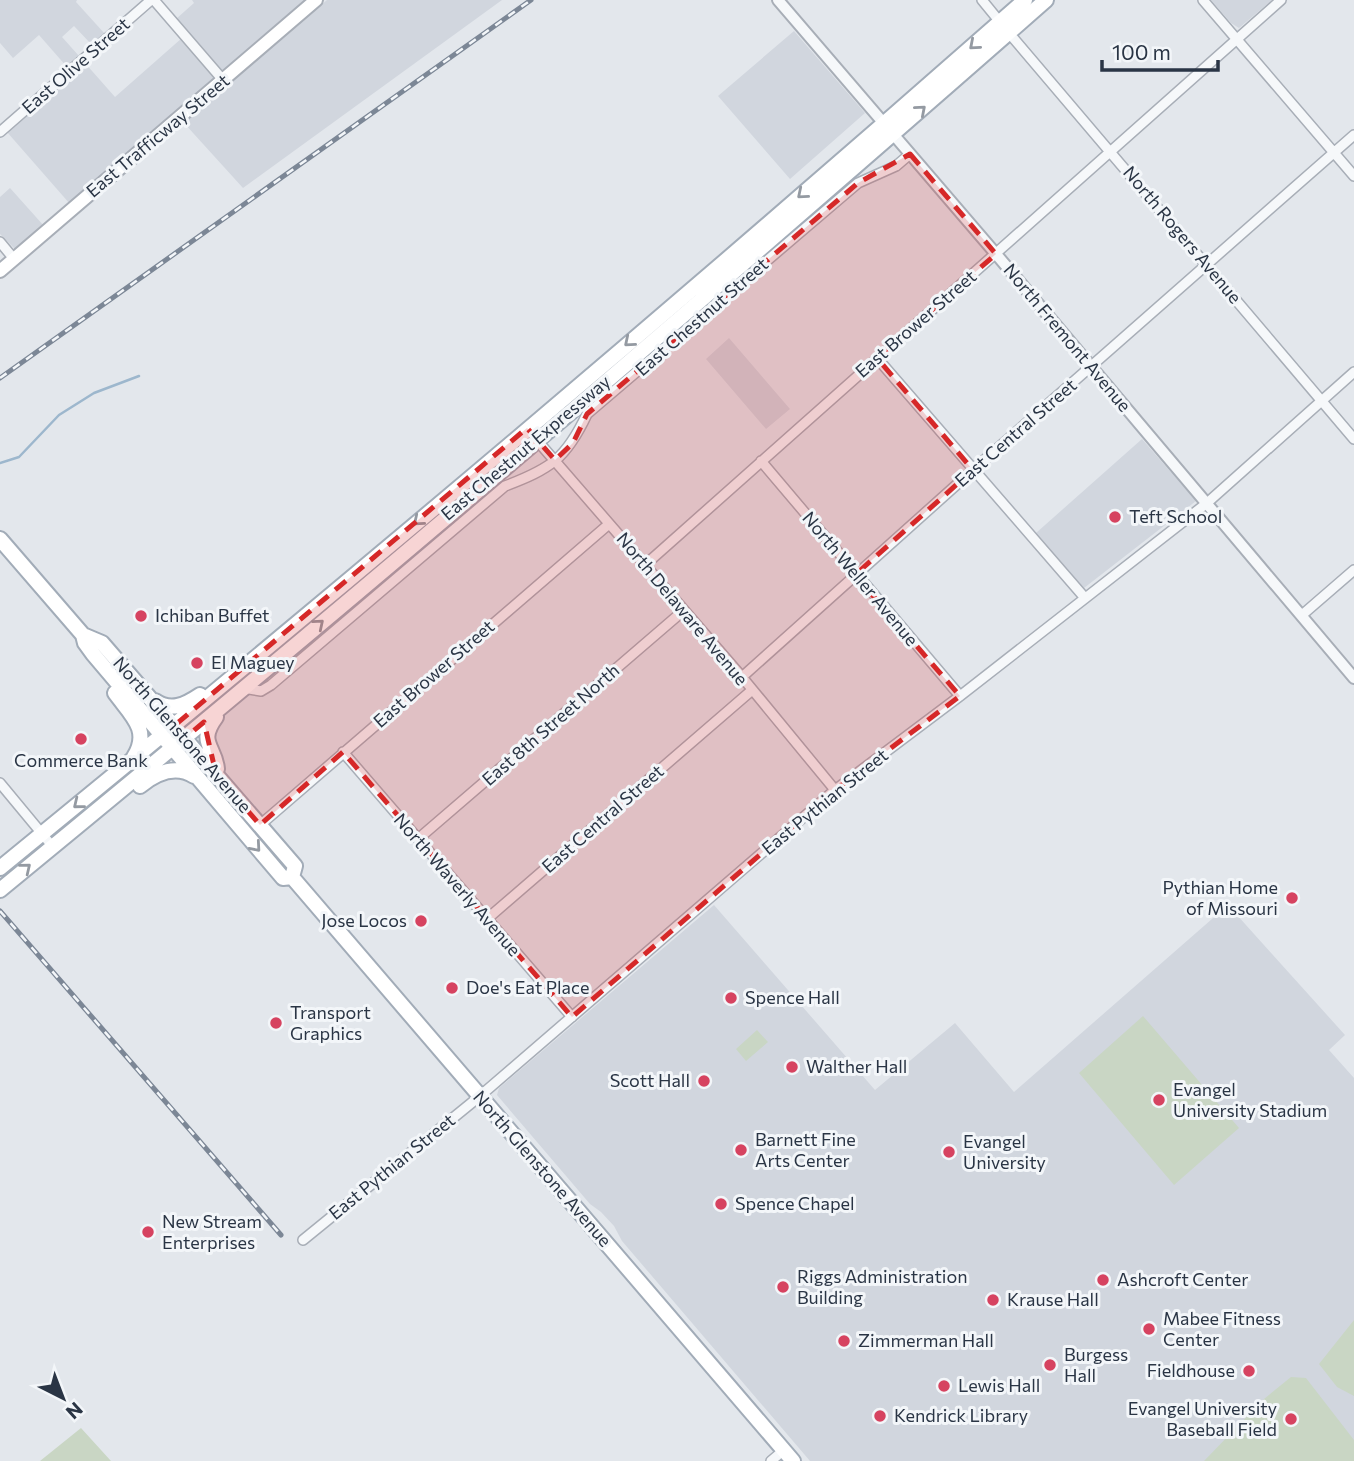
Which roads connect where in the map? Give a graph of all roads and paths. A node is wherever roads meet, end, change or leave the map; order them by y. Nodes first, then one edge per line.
1 (153, 0) edge
2 (316, 0) edge
3 (778, 0) edge
4 (982, 0) edge
5 (1025, 0) edge
6 (1046, 0) edge
7 (1203, 0) edge
8 (1281, 0) edge
9 (1004, 27) junction
10 (1237, 39) junction
11 (223, 80) junction
12 (889, 129) junction
13 (0, 132) edge
14 (1354, 135) edge
15 (1110, 151) junction
16 (1334, 153) junction
17 (910, 154) junction
18 (1354, 176) edge
19 (0, 243) edge
20 (996, 254) junction
21 (14, 259) junction
22 (1208, 265) junction
23 (0, 271) edge
24 (877, 358) junction
25 (1091, 368) junction
26 (1354, 372) edge
27 (1321, 401) junction
28 (532, 434) junction
29 (1354, 439) edge
30 (555, 460) junction
31 (761, 461) junction
32 (973, 470) junction
33 (1207, 503) junction
34 (609, 524) junction
35 (0, 539) edge
36 (645, 565) junction
37 (1354, 570) edge
38 (855, 575) junction
39 (1086, 598) junction
40 (683, 611) junction
41 (1302, 615) junction
42 (304, 617) junction
43 (83, 635) junction
44 (93, 654) junction
45 (742, 677) junction
46 (1354, 678) edge
47 (243, 688) junction
48 (751, 691) junction
49 (148, 696) junction
50 (960, 696) junction
51 (230, 699) junction
52 (174, 726) junction
53 (162, 736) junction
54 (184, 738) junction
55 (172, 748) junction
56 (343, 752) junction
57 (131, 761) junction
58 (216, 775) junction
59 (197, 779) junction
60 (0, 783) edge
61 (835, 790) junction
62 (260, 825) junction
63 (42, 833) junction
64 (418, 839) junction
65 (53, 847) junction
66 (0, 867) edge
67 (292, 877) junction
68 (0, 890) edge
69 (487, 919) junction
70 (572, 1017) junction
71 (480, 1096) junction
72 (303, 1240) dead end
73 (789, 1456) edge
74 (771, 1461) edge

1 - 11 street
1 - 13 street, East Olive Street
2 - 11 main road, East Trafficway Street
3 - 12 street, North Fremont Avenue
4 - 9 street, North Rogers Avenue
5 - 9 main road, East Chestnut Expressway
6 - 9 main road, East Chestnut Expressway
7 - 10 street
8 - 10 street, East Brower Street
9 - 12 main road, East Chestnut Expressway
9 - 15 street, North Rogers Avenue
10 - 15 street, East Brower Street
10 - 16 street
11 - 21 main road, East Trafficway Street
12 - 17 street, North Fremont Avenue
12 - 28 main road, East Chestnut Expressway
14 - 16 street, East Central Street
15 - 20 street, East Brower Street
15 - 22 street, North Rogers Avenue
16 - 18 street
16 - 22 street, East Central Street
17 - 20 street, North Fremont Avenue
17 - 30 street, East Chestnut Street
19 - 21 street
20 - 24 street, East Brower Street
20 - 25 street, North Fremont Avenue
21 - 23 main road, East Trafficway Street
22 - 25 street, East Central Street
22 - 27 street, North Rogers Avenue
24 - 31 street, East Brower Street
24 - 32 street
25 - 32 street, East Central Street
25 - 33 street, North Fremont Avenue
26 - 27 street, East Pythian Street
27 - 29 street, North Rogers Avenue
27 - 33 street, East Pythian Street
28 - 30 street, North Delaware Avenue
28 -> 42 main road, East Chestnut Expressway
47 -> 28 main road, East Chestnut Expressway
30 - 34 street, North Delaware Avenue
30 - 47 street, East Chestnut Street
31 - 36 street, East Brower Street
31 - 38 street, North Weller Avenue
32 - 38 street, East Central Street
32 - 39 street
33 - 39 street, East Pythian Street
33 - 41 street, North Fremont Avenue
34 - 36 street, North Delaware Avenue
34 - 56 street, East Brower Street
35 - 43 main road, North Glenstone Avenue
36 - 40 street, North Delaware Avenue
37 - 41 street
38 - 45 street, East Central Street
38 - 50 street, North Weller Avenue
39 - 50 street, East Pythian Street
40 - 45 street, North Delaware Avenue
40 - 64 street, East 8th Street North
41 - 46 street, North Fremont Avenue
42 - 49 main road
42 - 52 main road, East Chestnut Expressway
43 - 44 main road, North Glenstone Avenue
43 - 49 main road, North Glenstone Avenue
44 - 53 main road, North Glenstone Avenue
44 - 57 main road
45 - 48 street, North Delaware Avenue
47 - 51 main road, East Chestnut Expressway
48 - 61 street, North Delaware Avenue
48 - 69 street, East Central Street
49 - 52 main road, North Glenstone Avenue
50 - 61 street, East Pythian Street
51 - 54 main road, East Chestnut Expressway
51 - 58 main road
52 - 53 main road, East Chestnut Expressway
52 - 54 main road, North Glenstone Avenue
53 - 55 main road, North Glenstone Avenue
53 - 57 main road, East Chestnut Expressway
54 - 55 main road, East Chestnut Expressway
54 - 58 main road, North Glenstone Avenue
55 - 59 main road, North Glenstone Avenue
55 - 65 main road, East Chestnut Expressway
56 - 62 street, East Brower Street
56 - 64 street, North Waverly Avenue
57 -> 63 main road, East Chestnut Expressway
58 - 62 main road, North Glenstone Avenue
59 - 65 main road
59 -> 67 main road, North Glenstone Avenue
60 - 63 street
61 - 70 street, East Pythian Street
62 - 67 main road, North Glenstone Avenue
63 - 65 street
63 - 66 main road, East Chestnut Expressway
64 - 69 street, North Waverly Avenue
68 -> 65 main road, East Chestnut Expressway
67 - 71 main road, North Glenstone Avenue
69 - 70 street, North Waverly Avenue
70 - 71 street, East Pythian Street
71 - 72 street, East Pythian Street
71 - 73 main road, North Glenstone Avenue
73 - 74 street

